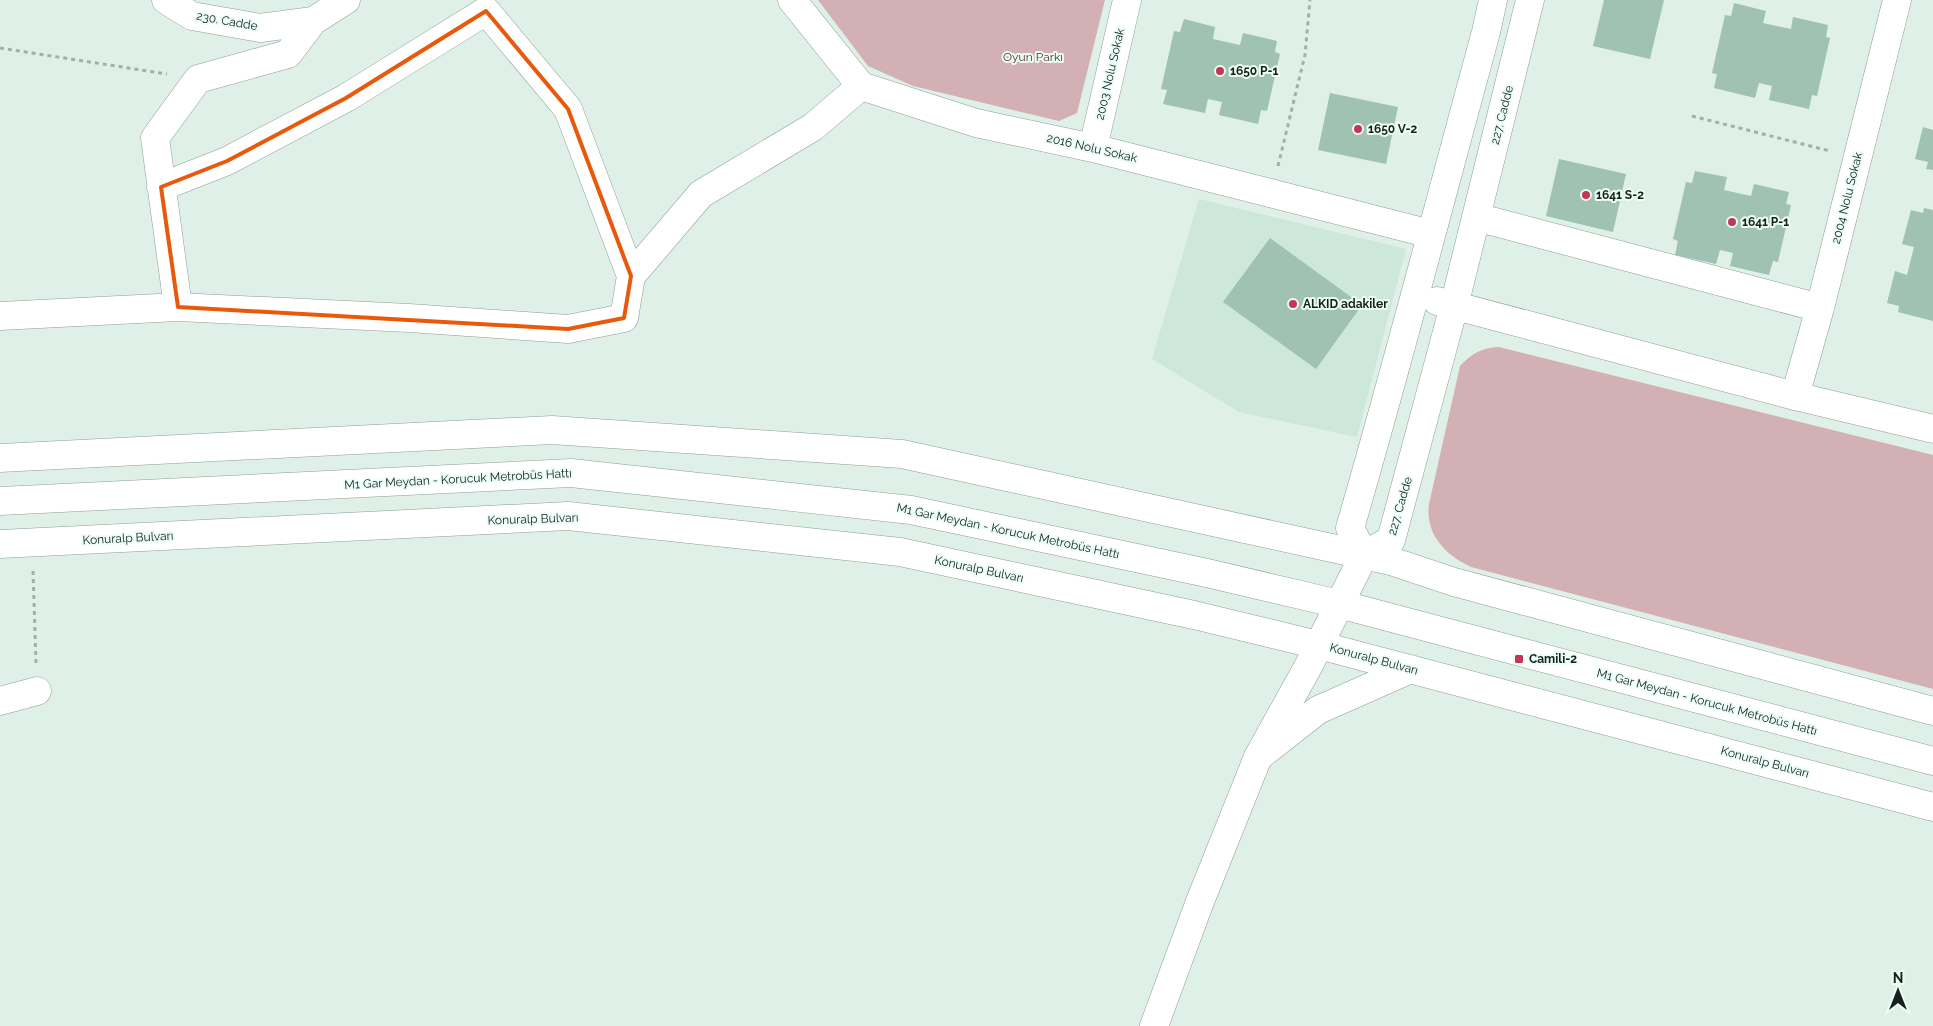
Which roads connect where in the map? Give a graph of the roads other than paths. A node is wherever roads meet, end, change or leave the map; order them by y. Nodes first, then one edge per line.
1 (166, 0) edge
2 (346, 0) edge
3 (792, 0) edge
4 (1127, 0) edge
5 (1493, 0) edge
6 (1530, 0) edge
7 (1897, 0) edge
8 (313, 21) junction
9 (861, 86) junction
10 (1093, 148) junction
11 (161, 187) junction
12 (1476, 217) junction
13 (1431, 234) junction
14 (631, 276) junction
15 (1416, 296) junction
16 (1454, 306) junction
17 (178, 307) junction
18 (1820, 308) junction
19 (0, 316) edge
20 (1795, 396) junction
21 (1933, 429) edge
22 (0, 458) edge
23 (0, 501) edge
24 (0, 544) edge
25 (1364, 555) junction
26 (1339, 604) junction
27 (1319, 645) junction
28 (1411, 669) junction
29 (37, 691) road end
30 (0, 701) edge
31 (1933, 711) edge
32 (1258, 757) junction
33 (1933, 761) edge
34 (1933, 807) edge
35 (1154, 1026) edge

1 - 8 street, 230. Cadde
2 - 8 street, 230. Cadde
3 - 9 street
4 - 10 street, 2003 Nolu Sokak
5 - 13 street
6 - 12 street, 227. Cadde
7 - 18 street, 2004 Nolu Sokak
8 - 11 street
9 - 10 street, 2016 Nolu Sokak
9 - 14 street
10 - 13 street, 2016 Nolu Sokak
11 - 14 street
11 - 17 street
12 - 16 street, 227. Cadde
12 - 18 street
13 - 15 street
14 - 17 street
15 - 16 street
15 - 25 street
16 - 20 street
16 - 25 street, 227. Cadde
17 - 19 street
18 - 20 street, 2004 Nolu Sokak
20 - 21 street
22 - 25 street
23 - 26 street, M1 Gar Meydan - Korucuk Metrobüs Hattı
24 - 27 street, Konuralp Bulvarı
25 - 26 street
25 - 31 street
26 - 27 street
26 - 33 street, M1 Gar Meydan - Korucuk Metrobüs Hattı
27 - 28 street, Konuralp Bulvarı
27 - 32 street
28 - 32 street
28 - 34 street, Konuralp Bulvarı
29 - 30 street
32 - 35 street

